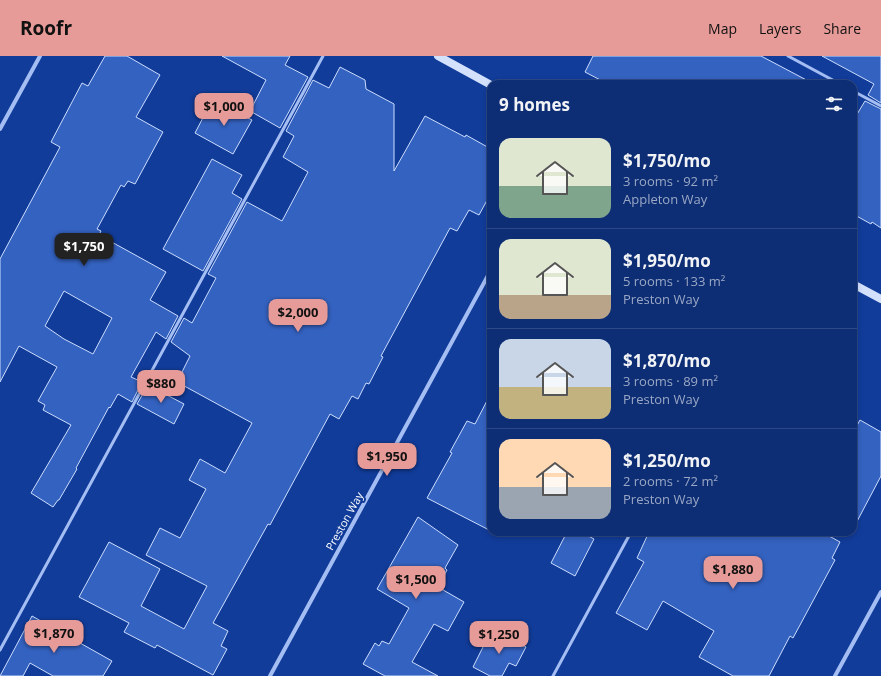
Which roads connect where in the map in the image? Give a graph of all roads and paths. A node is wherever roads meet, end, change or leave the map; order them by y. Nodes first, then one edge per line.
1 (40, 56) edge
2 (323, 56) edge
3 (438, 56) edge
4 (788, 56) edge
5 (833, 80) edge
6 (487, 83) edge
7 (857, 93) edge
8 (881, 106) edge
9 (0, 129) edge
10 (487, 277) edge
11 (857, 286) edge
12 (881, 299) edge
13 (629, 536) edge
14 (881, 592) edge
15 (0, 650) edge
16 (270, 676) edge
17 (553, 676) edge
18 (835, 676) edge

1 - 9 street
2 - 15 lane
3 - 6 street
4 - 5 lane
7 - 8 lane
10 - 16 street, Preston Way
11 - 12 street
13 - 17 lane
14 - 18 street

